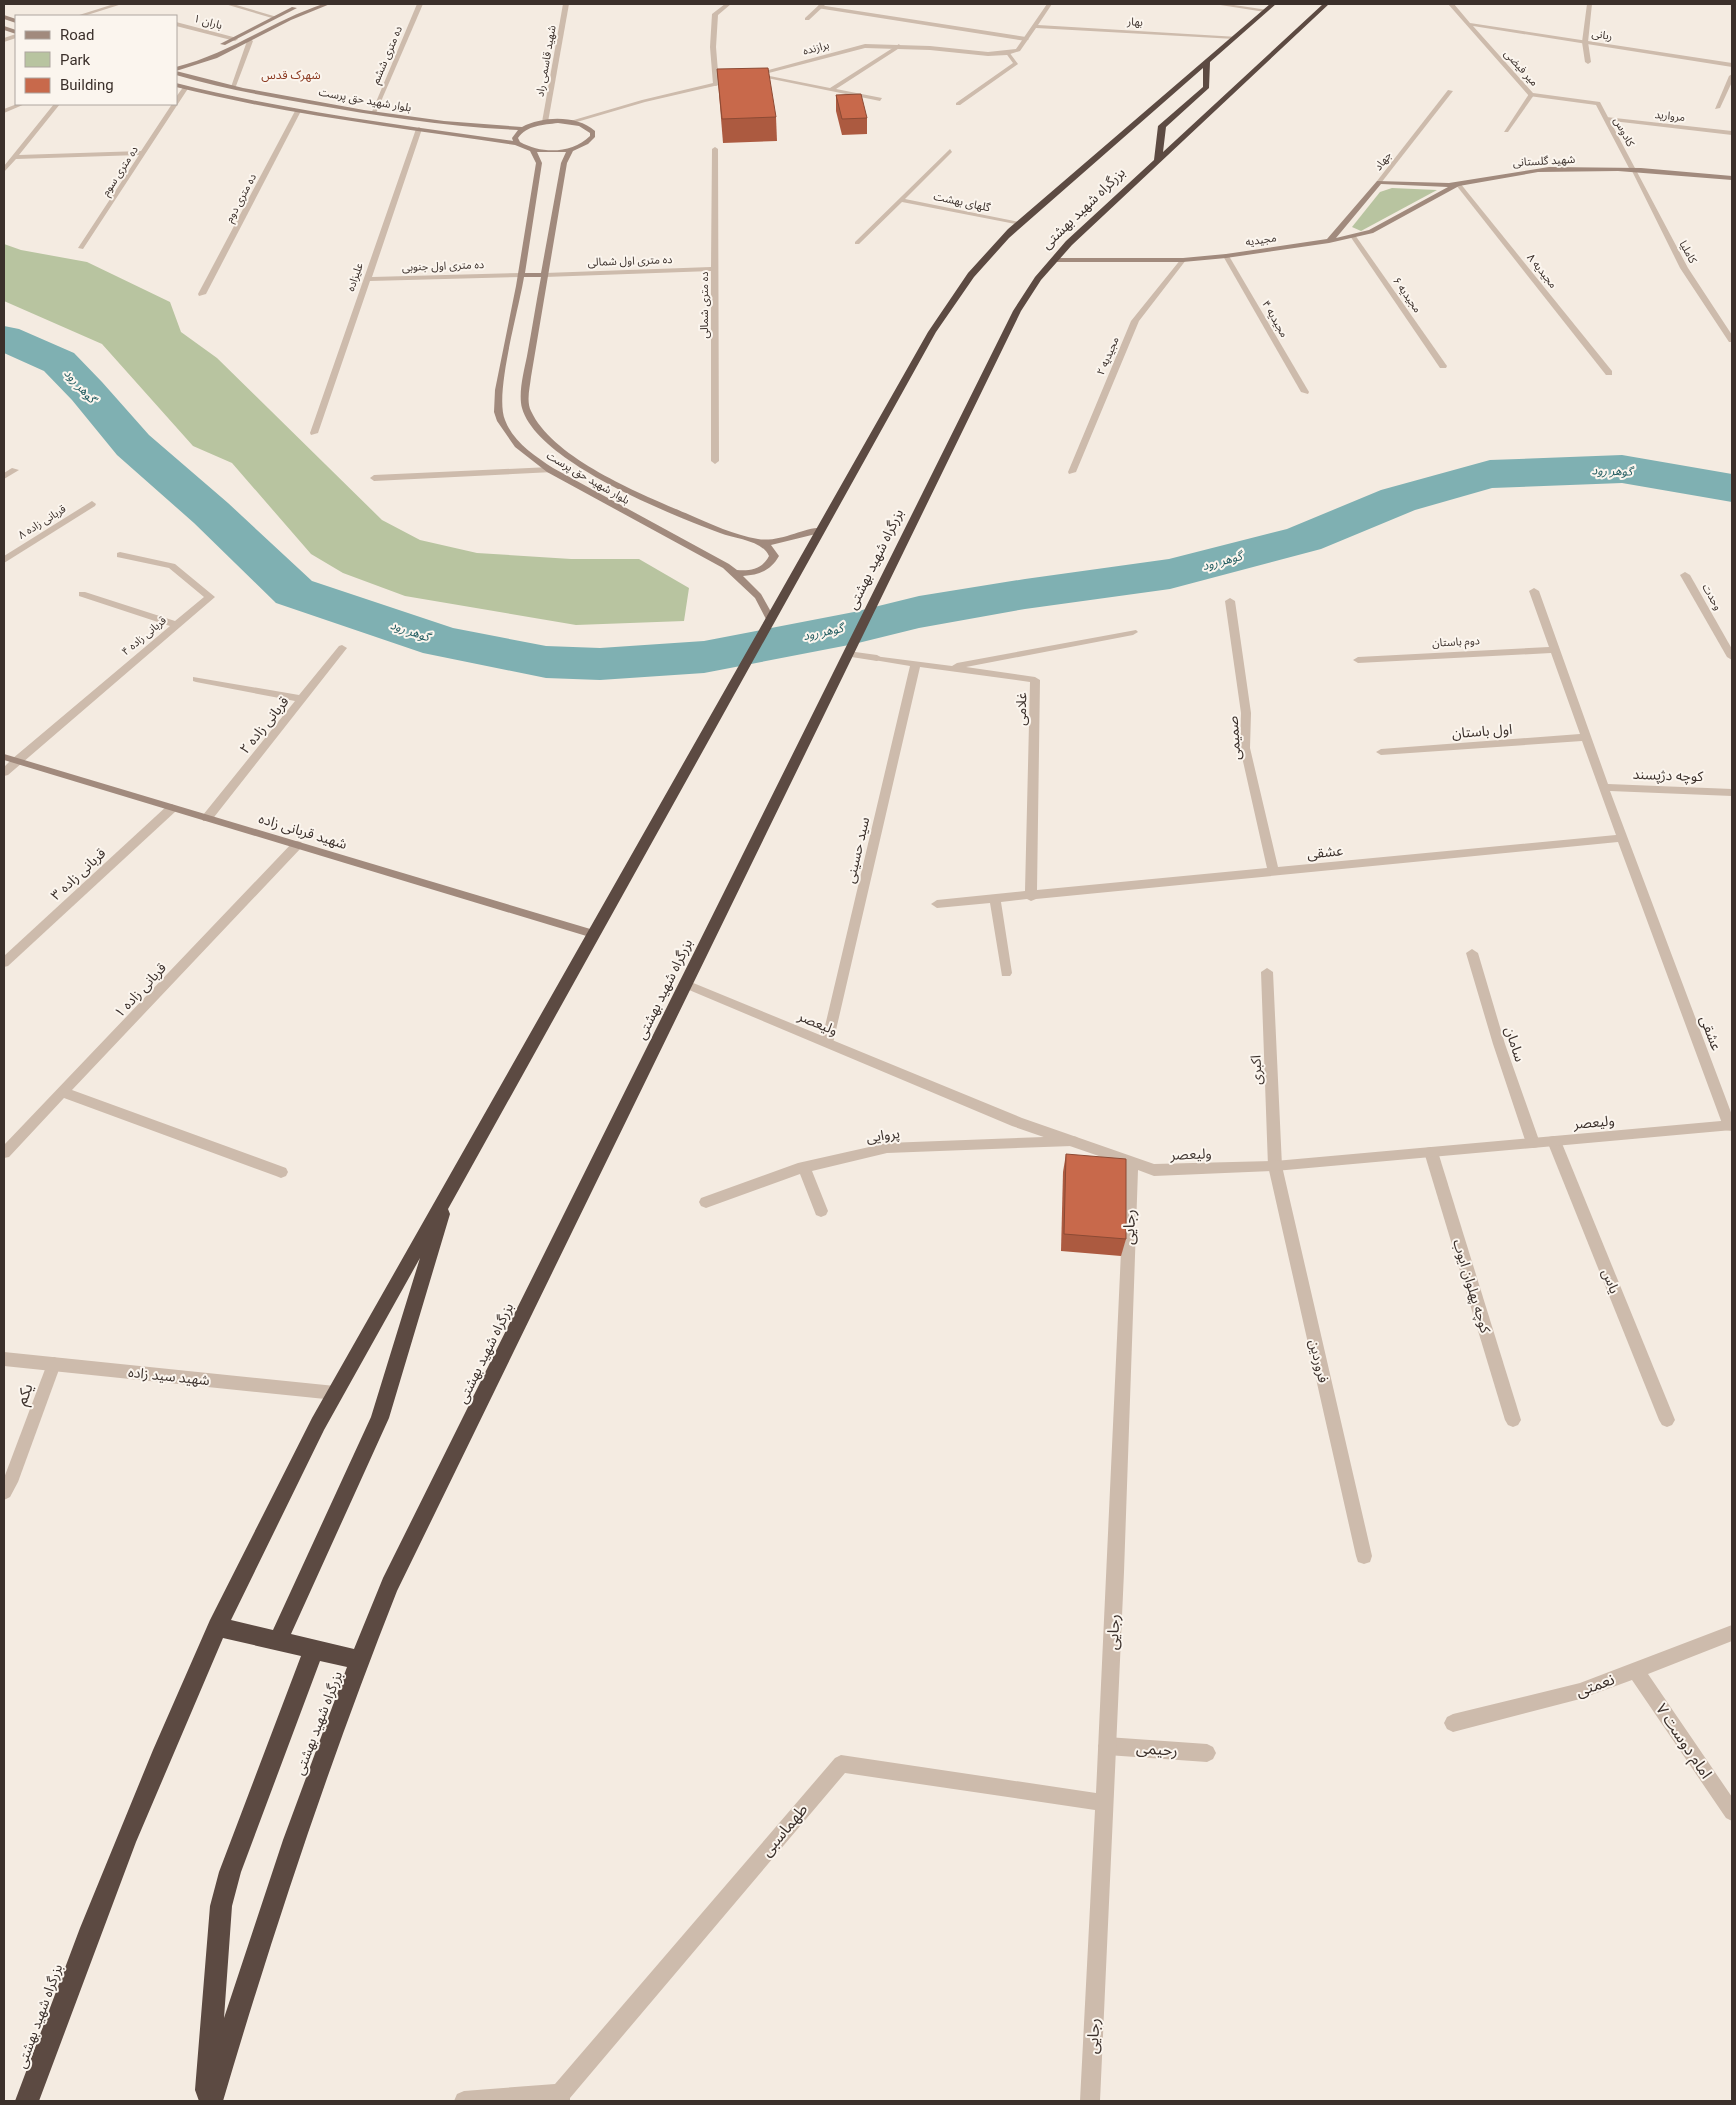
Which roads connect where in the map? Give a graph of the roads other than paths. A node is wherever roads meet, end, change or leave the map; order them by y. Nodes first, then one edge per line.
1 (119, 4) edge
2 (228, 4) edge
3 (303, 4) edge
4 (327, 4) edge
5 (420, 4) edge
6 (566, 4) edge
7 (728, 4) edge
8 (1049, 4) edge
9 (1218, 4) edge
10 (1272, 4) edge
11 (1326, 4) edge
12 (1452, 4) edge
13 (1589, 4) edge
14 (821, 6) edge
15 (1265, 10) junction
16 (82, 15) edge
17 (274, 17) junction
18 (808, 19) dead end
19 (287, 20) junction
20 (1469, 24) junction
21 (178, 25) edge
22 (1034, 26) junction
23 (1235, 37) junction
24 (235, 39) junction
25 (1026, 39) junction
26 (250, 41) junction
27 (1585, 42) junction
28 (218, 46) dead end
29 (899, 46) junction
30 (1007, 53) junction
31 (193, 57) dead end
32 (1207, 61) junction
33 (1588, 62) dead end
34 (178, 63) edge
35 (1732, 65) edge
36 (178, 68) edge
37 (178, 73) edge
38 (755, 75) junction
39 (1732, 76) edge
40 (716, 84) junction
41 (178, 85) edge
42 (233, 86) junction
43 (186, 87) junction
44 (832, 89) junction
45 (1450, 91) dead end
46 (1531, 95) junction
47 (880, 99) dead end
48 (178, 100) edge
49 (1162, 100) junction
50 (1170, 102) dead end
51 (313, 103) junction
52 (1179, 103) dead end
53 (1598, 103) joint
54 (958, 104) dead end
55 (19, 105) edge
56 (57, 105) edge
57 (175, 105) edge
58 (1191, 106) junction
59 (1204, 108) dead end
60 (1717, 108) dead end
61 (1212, 110) junction
62 (4, 111) edge
63 (298, 111) junction
64 (373, 113) junction
65 (1606, 119) junction
66 (545, 122) junction
67 (570, 122) junction
68 (419, 129) junction
69 (524, 129) junction
70 (1506, 131) dead end
71 (1732, 132) edge
72 (517, 143) junction
73 (571, 149) junction
74 (715, 149) dead end
75 (533, 150) junction
76 (950, 151) dead end
77 (143, 153) junction
78 (14, 157) junction
79 (1158, 160) junction
80 (4, 170) edge
81 (1633, 170) junction
82 (1732, 178) edge
83 (1379, 182) junction
84 (1458, 184) junction
85 (900, 200) junction
86 (1019, 224) joint
87 (1011, 231) junction
88 (1353, 236) junction
89 (1329, 241) junction
90 (856, 242) dead end
91 (81, 248) dead end
92 (1226, 256) junction
93 (1054, 260) junction
94 (1183, 260) junction
95 (716, 269) junction
96 (521, 275) junction
97 (545, 275) junction
98 (366, 279) junction
99 (202, 294) dead end
100 (1732, 340) edge
101 (1443, 366) dead end
102 (1609, 373) dead end
103 (1305, 392) dead end
104 (314, 433) dead end
105 (715, 461) dead end
106 (15, 470) dead end
107 (550, 470) junction
108 (1072, 472) dead end
109 (4, 477) edge
110 (374, 478) dead end
111 (92, 504) dead end
112 (821, 530) junction
113 (760, 542) junction
114 (120, 555) dead end
115 (4, 560) edge
116 (734, 573) junction
117 (1685, 575) dead end
118 (1534, 591) dead end
119 (82, 594) dead end
120 (1230, 601) dead end
121 (770, 619) junction
122 (177, 626) junction
123 (1133, 632) dead end
124 (342, 648) dead end
125 (1554, 650) junction
126 (1732, 657) edge
127 (1358, 660) dead end
128 (844, 662) junction
129 (916, 663) junction
130 (948, 668) junction
131 (196, 679) dead end
132 (302, 700) junction
133 (1585, 736) junction
134 (1381, 752) dead end
135 (4, 757) edge
136 (16, 761) junction
137 (4, 773) edge
138 (1604, 788) junction
139 (1732, 792) edge
140 (172, 808) junction
141 (207, 818) junction
142 (1622, 838) junction
143 (297, 845) junction
144 (1274, 873) junction
145 (1031, 896) junction
146 (995, 899) junction
147 (937, 904) dead end
148 (593, 934) junction
149 (1472, 953) dead end
150 (4, 963) edge
151 (1267, 972) dead end
152 (1006, 974) dead end
153 (686, 984) junction
154 (827, 1043) junction
155 (63, 1092) junction
156 (1731, 1125) edge
157 (1072, 1141) junction
158 (1554, 1141) junction
159 (1533, 1143) junction
160 (1431, 1152) junction
161 (4, 1153) edge
162 (1132, 1162) junction
163 (1275, 1166) junction
164 (804, 1168) junction
165 (281, 1172) dead end
166 (450, 1188) junction
167 (706, 1202) dead end
168 (821, 1211) dead end
169 (4, 1359) edge
170 (54, 1364) junction
171 (335, 1393) junction
172 (1513, 1420) dead end
173 (1667, 1420) dead end
174 (4, 1492) edge
175 (1364, 1556) dead end
176 (217, 1627) junction
177 (1732, 1633) edge
178 (278, 1641) junction
179 (314, 1649) junction
180 (360, 1660) junction
181 (1635, 1670) junction
182 (1454, 1723) dead end
183 (1107, 1746) junction
184 (1207, 1753) dead end
185 (1104, 1803) junction
186 (1732, 1812) edge
187 (560, 2098) edge
188 (27, 2101) edge
189 (207, 2101) edge
190 (211, 2101) edge
191 (464, 2101) edge
192 (1090, 2101) edge

1 - 16 street
2 - 17 street
3 - 17 street
4 - 19 street
5 - 64 street, ده متری ششم
6 - 66 street, شهید قاسمی راد
7 - 40 street
8 - 22 street
9 - 15 street
10 - 15 highway, بزرگراه شهید بهشتی
11 - 61 highway, بزرگراه شهید بهشتی
12 - 20 street, میر فیضی
13 - 27 street
14 - 18 street
14 - 25 street
15 - 23 highway, بزرگراه شهید بهشتی
17 - 19 street
17 - 24 street
19 - 26 street
20 - 27 street, ربانی
20 - 46 street, میر فیضی
21 - 24 street, باران ۱
22 - 23 street, بهار
22 - 25 street
23 - 32 highway, بزرگراه شهید بهشتی
24 - 26 street
24 - 28 street
25 - 30 street
26 - 36 street
26 - 42 street
27 - 33 street
27 - 35 street, ربانی
29 - 30 street, برازنده
29 - 38 street, برازنده
29 - 44 street
30 - 54 street
31 - 34 street
32 - 49 highway, بزرگراه شهید بهشتی
32 - 58 highway
37 - 42 street, بلوار شهید حق پرست
38 - 40 street, برازنده
38 - 44 street
39 - 60 street
40 - 67 street, برازنده
41 - 43 street, بلوار شهید حق پرست
42 - 51 street, بلوار شهید حق پرست
43 - 48 street, ده متری سوم
43 - 63 street, بلوار شهید حق پرست
44 - 47 street
45 - 83 street, جهاد
46 - 53 street, میر فیضی
46 - 70 street
49 - 50 highway
49 - 87 highway, بزرگراه شهید بهشتی
51 - 63 street
51 - 64 street, بلوار شهید حق پرست
52 - 58 highway
53 - 65 street, کادوس
55 - 62 street
56 - 78 street
57 - 77 street, ده متری سوم
58 - 79 highway
59 - 61 highway
61 - 79 highway, بزرگراه شهید بهشتی
63 - 68 street, بلوار شهید حق پرست
63 - 99 street, ده متری دوم
64 - 69 street, بلوار شهید حق پرست
65 - 71 street, مروارید
65 - 81 street, کادوس
66 - 67 street
66 - 69 street
67 - 73 street
68 - 72 street, بلوار شهید حق پرست
68 - 98 street, علیزاده
69 - 72 street
72 - 75 street, بلوار شهید حق پرست
73 - 75 street
73 - 97 street, بلوار شهید حق پرست
74 - 95 street, ده متری شمالی
75 - 96 street, بلوار شهید حق پرست
76 - 85 street
77 - 78 street
77 - 91 street, ده متری سوم
78 - 80 street
79 - 93 highway, بزرگراه شهید بهشتی
81 - 82 street, شهید گلستانی
81 - 84 street, شهید گلستانی
81 - 100 street, کاملیا
83 - 84 street
83 - 89 street, جهاد
84 - 88 street, مجیدیه
84 - 102 street, مجیدیه ۸
85 - 86 street, گلهای بهشت
85 - 90 street
86 - 87 highway, بزرگراه شهید بهشتی
87 - 112 highway, بزرگراه شهید بهشتی
88 - 89 street, مجیدیه
88 - 101 street, مجیدیه ۶
89 - 92 street, مجیدیه
92 - 94 street, مجیدیه
92 - 103 street, مجیدیه ۴
93 - 94 street, مجیدیه
93 - 128 highway, بزرگراه شهید بهشتی
94 - 108 street, مجیدیه ۲
95 - 97 street, ده متری اول شمالی
95 - 105 street, ده متری شمالی
96 - 97 street
96 - 98 street, ده متری اول جنوبی
96 - 107 street, بلوار شهید حق پرست
97 - 113 street, بلوار شهید حق پرست
98 - 104 street, علیزاده
106 - 109 street
107 - 110 street
107 - 116 street, بلوار شهید حق پرست
111 - 115 street, قربانی زاده ۸
112 - 113 street, بلوار شهید حق پرست
112 - 121 highway, بزرگراه شهید بهشتی
113 - 116 street
114 - 122 street, قربانی زاده ۴
116 - 121 street, بلوار شهید حق پرست
117 - 126 street, وحدت
118 - 125 street, عشقی
119 - 122 street
120 - 144 street, صمیمی
121 - 148 highway, بزرگراه شهید بهشتی
122 - 136 street, قربانی زاده ۴
123 - 130 street
124 - 132 street, قربانی زاده ۲
125 - 127 street, دوم باستان
125 - 133 street, عشقی
128 - 129 street, غلامی
128 - 153 highway, بزرگراه شهید بهشتی
129 - 130 street, غلامی
129 - 154 street, سید حسینی
130 - 145 street, غلامی
131 - 132 street
132 - 141 street, قربانی زاده ۲
133 - 134 street, اول باستان
133 - 138 street, عشقی
135 - 136 street, شهید قربانی زاده
136 - 137 street, قربانی زاده ۴
136 - 140 street, شهید قربانی زاده
138 - 139 street, کوچه دژپسند
138 - 142 street, عشقی
140 - 141 street, شهید قربانی زاده
140 - 150 street, قربانی زاده ۳
141 - 143 street, شهید قربانی زاده
142 - 144 street, عشقی
142 - 156 street, عشقی
143 - 148 street, شهید قربانی زاده
143 - 155 street, قربانی زاده ۱
144 - 145 street, عشقی
145 - 146 street, عشقی
146 - 147 street, عشقی
146 - 152 street
148 - 166 highway, بزرگراه شهید بهشتی
149 - 159 street, سامان
151 - 163 street, اکبری
153 - 154 street, ولیعصر
153 - 180 highway, بزرگراه شهید بهشتی
154 - 157 street, ولیعصر
155 - 161 street, قربانی زاده ۱
155 - 165 street
156 - 158 street, ولیعصر
157 - 162 street, ولیعصر
157 - 164 street, پروایی
158 - 159 street, ولیعصر
158 - 173 street, یاس
159 - 160 street, ولیعصر
160 - 163 street, ولیعصر
160 - 172 street, کوچه پهلوان ایوب
162 - 163 street, ولیعصر
162 - 183 street, رجایی
163 - 175 street, فروردین
164 - 167 street, پروایی
164 - 168 street
166 - 171 highway, بزرگراه شهید بهشتی
166 - 178 highway
169 - 170 street, شهید سید زاده
170 - 171 street, شهید سید زاده
170 - 174 street, یکم
171 - 176 highway, بزرگراه شهید بهشتی
176 - 178 highway
176 - 188 highway, بزرگراه شهید بهشتی
177 - 181 street, نعمتی
178 - 179 highway
179 - 180 highway
179 - 189 highway
180 - 190 highway, بزرگراه شهید بهشتی
181 - 182 street, نعمتی
181 - 186 street, امام دوست ۷
183 - 184 street, رحیمی
183 - 185 street, رجایی
185 - 187 street, طهماسبی
185 - 192 street, رجایی
187 - 191 street

